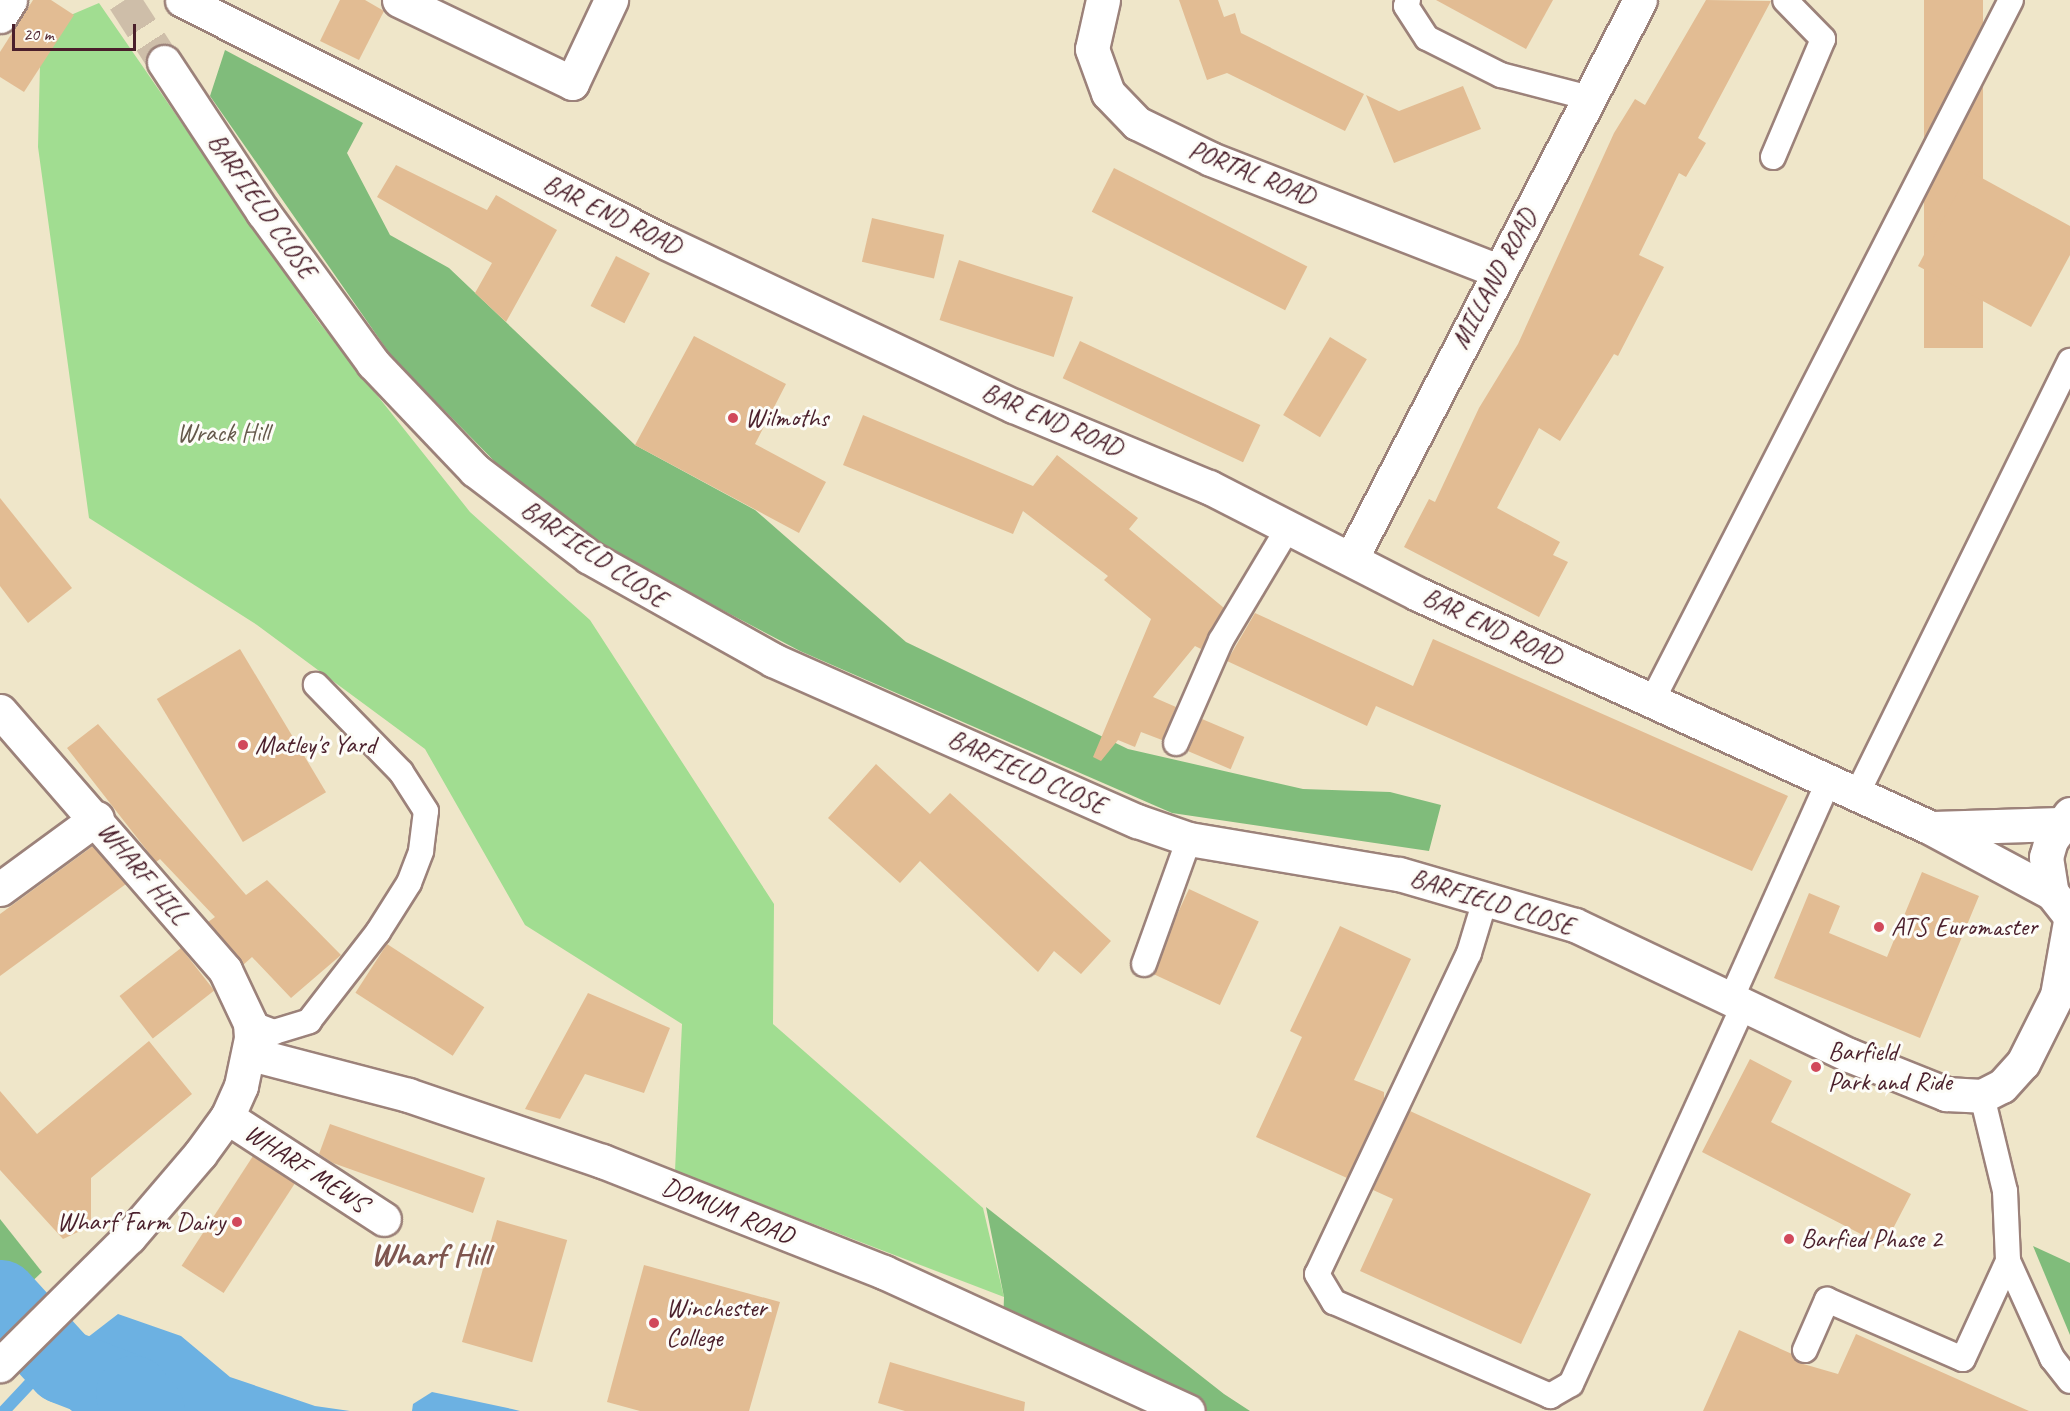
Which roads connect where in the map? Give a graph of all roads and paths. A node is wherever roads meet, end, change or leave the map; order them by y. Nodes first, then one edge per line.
1 (10, 0) edge
2 (182, 0) edge
3 (399, 0) edge
4 (611, 0) edge
5 (1103, 0) edge
6 (1408, 0) edge
7 (1640, 0) edge
8 (1785, 0) edge
9 (2011, 0) edge
10 (0, 16) edge
11 (164, 62) tunnel mouth
12 (1590, 98) junction
13 (1773, 157) dead end
14 (1498, 271) junction
15 (2070, 361) edge
16 (1288, 528) junction
17 (1351, 559) junction
18 (316, 685) dead end
19 (1653, 699) junction
20 (0, 711) edge
21 (1176, 743) dead end
22 (1842, 789) junction
23 (97, 818) junction
24 (2065, 819) edge
25 (1929, 827) junction
26 (1190, 839) junction
27 (0, 889) edge
28 (1486, 897) junction
29 (2061, 904) edge
30 (2070, 921) edge
31 (1144, 964) dead end
32 (2064, 987) edge
33 (1739, 1000) junction
34 (251, 1038) junction
35 (1982, 1096) junction
36 (227, 1117) junction
37 (384, 1219) dead end
38 (2008, 1261) junction
39 (1805, 1350) dead end
40 (0, 1365) edge
41 (2070, 1382) edge
42 (1188, 1411) edge

1 - 10 street
2 - 16 street, BAR END ROAD
3 - 4 street
5 - 14 street, PORTAL ROAD
6 - 12 lane
7 - 12 street, MILLAND ROAD
8 - 13 lane
9 - 19 lane
11 - 26 street, BARFIELD CLOSE
12 - 14 street, MILLAND ROAD
14 - 17 street, MILLAND ROAD
15 - 22 lane
16 - 17 street, BAR END ROAD
16 - 21 lane
17 - 19 street, BAR END ROAD
18 - 34 lane
19 - 22 street, BAR END ROAD
20 - 23 street, WHARF HILL
22 - 25 street, BAR END ROAD
22 - 33 lane
23 - 27 street
23 - 34 street, WHARF HILL
24 - 25 street, BAR END ROAD
24 - 29 street
25 - 29 street, BAR END ROAD
26 - 28 street, BARFIELD CLOSE
26 - 31 lane
28 - 33 street, BARFIELD CLOSE
28 - 33 lane
30 - 32 street
32 - 35 street
33 - 35 street, BARFIELD CLOSE
34 - 36 street
34 - 42 street, DOMUM ROAD
35 - 38 lane
36 - 37 street, WHARF MEWS
36 - 40 street
38 - 39 lane
38 - 41 lane

